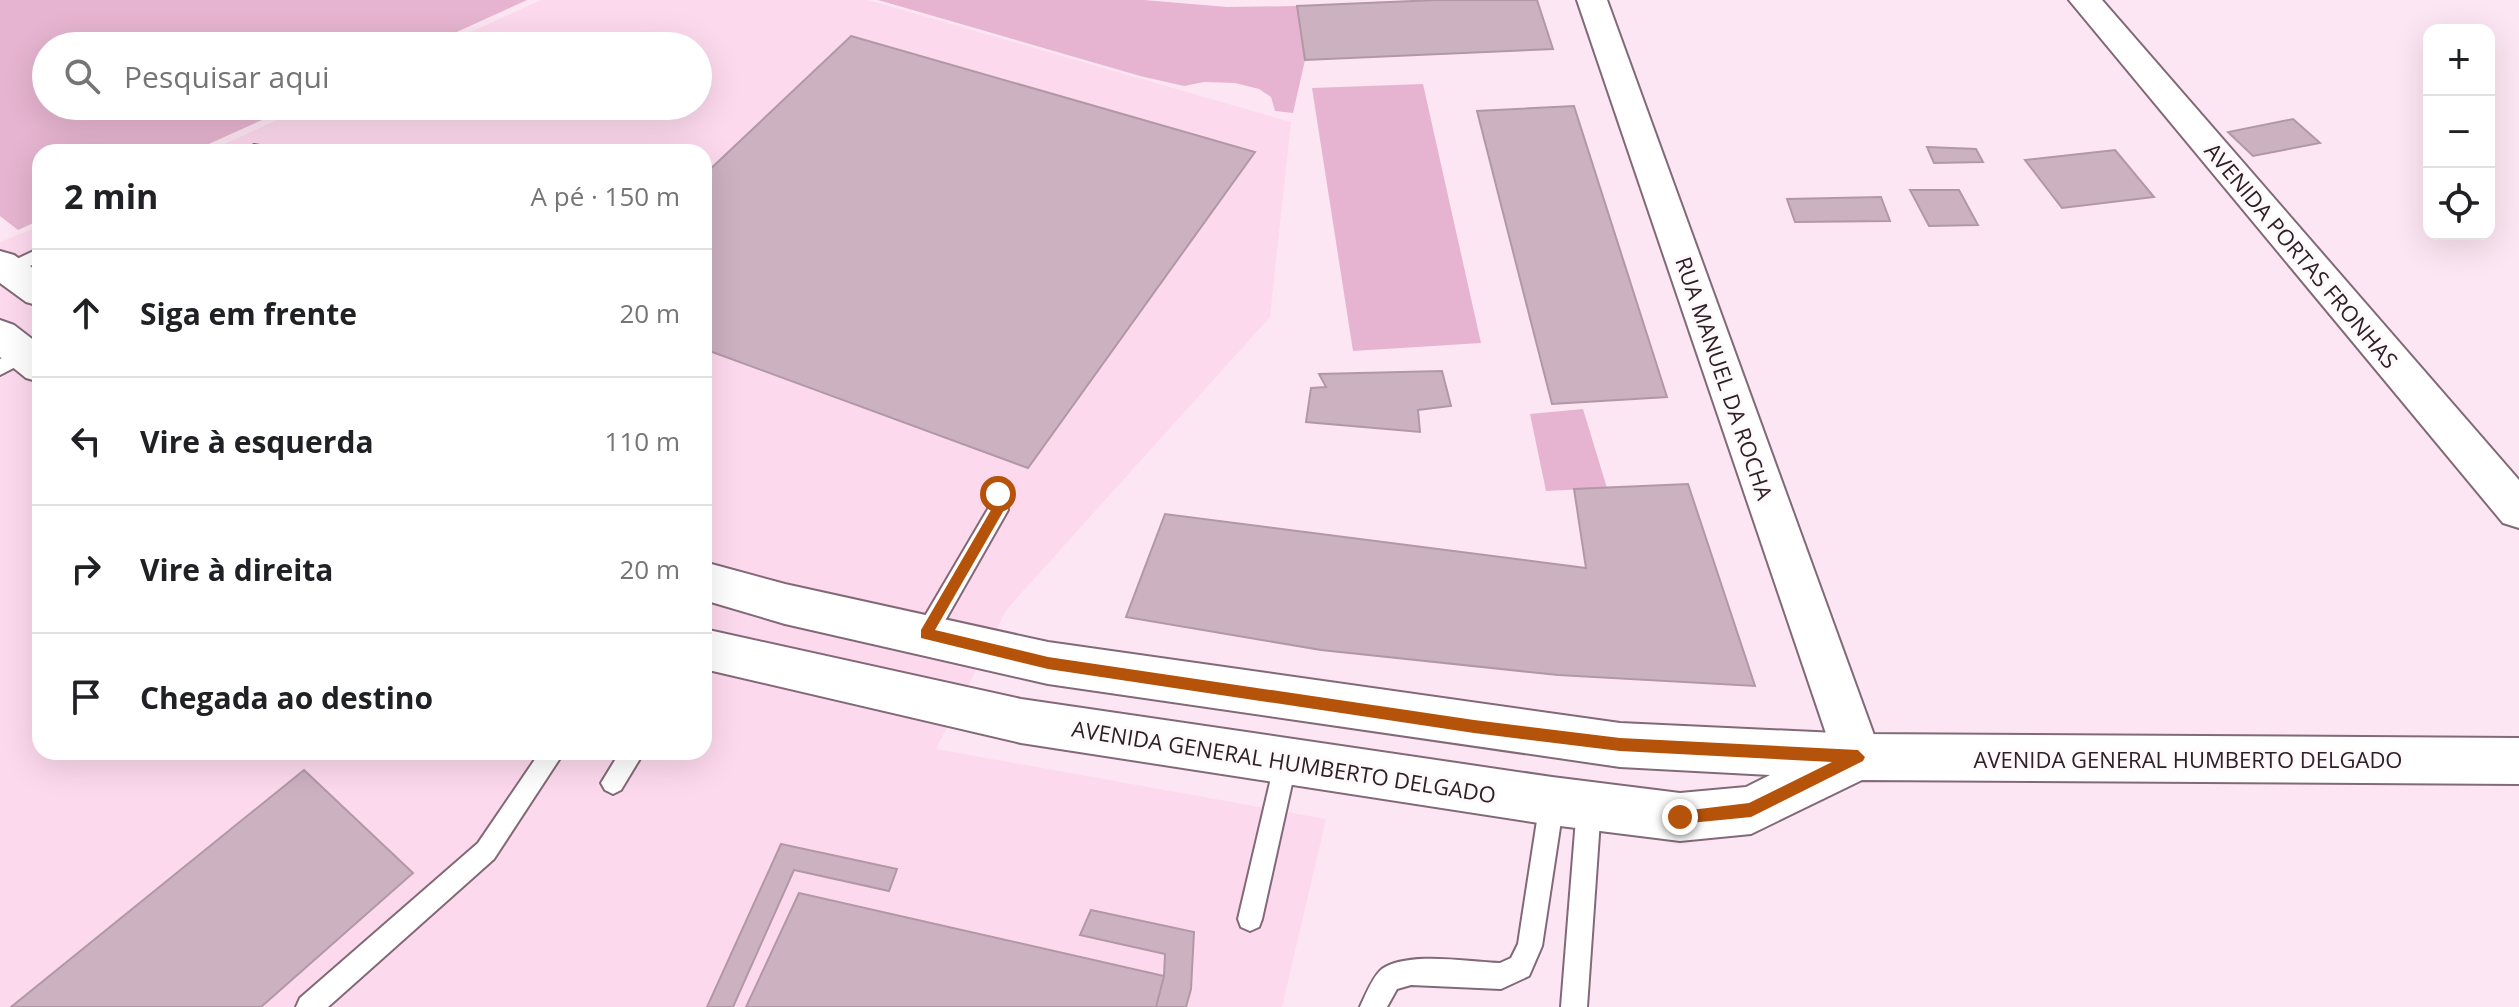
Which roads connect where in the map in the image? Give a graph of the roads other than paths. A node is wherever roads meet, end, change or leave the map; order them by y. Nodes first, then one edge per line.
1 (1592, 0) edge
2 (2085, 0) edge
3 (16, 263) edge
4 (32, 282) edge
5 (2513, 492) edge
6 (998, 494) dead end
7 (712, 583) edge
8 (926, 634) junction
9 (712, 651) edge
10 (1858, 757) junction
11 (548, 760) edge
12 (628, 760) edge
13 (1286, 761) junction
14 (2519, 761) edge
15 (613, 783) dead end
16 (1571, 804) junction
17 (1250, 919) dead end
18 (309, 1007) edge
19 (1373, 1007) edge
20 (1574, 1007) edge

1 - 10 street, RUA MANUEL DA ROCHA
2 - 5 main road, AVENIDA PORTAS FRONHAS
3 - 4 main road
6 - 8 lane
7 - 8 main road, AVENIDA GENERAL HUMBERTO DELGADO
8 - 10 main road, AVENIDA GENERAL HUMBERTO DELGADO
9 - 13 main road, AVENIDA GENERAL HUMBERTO DELGADO
10 - 14 main road, AVENIDA GENERAL HUMBERTO DELGADO
10 - 16 main road, AVENIDA GENERAL HUMBERTO DELGADO
11 - 18 lane
12 - 15 lane
13 - 16 main road, AVENIDA GENERAL HUMBERTO DELGADO
13 - 17 lane
16 - 19 lane
16 - 20 lane

